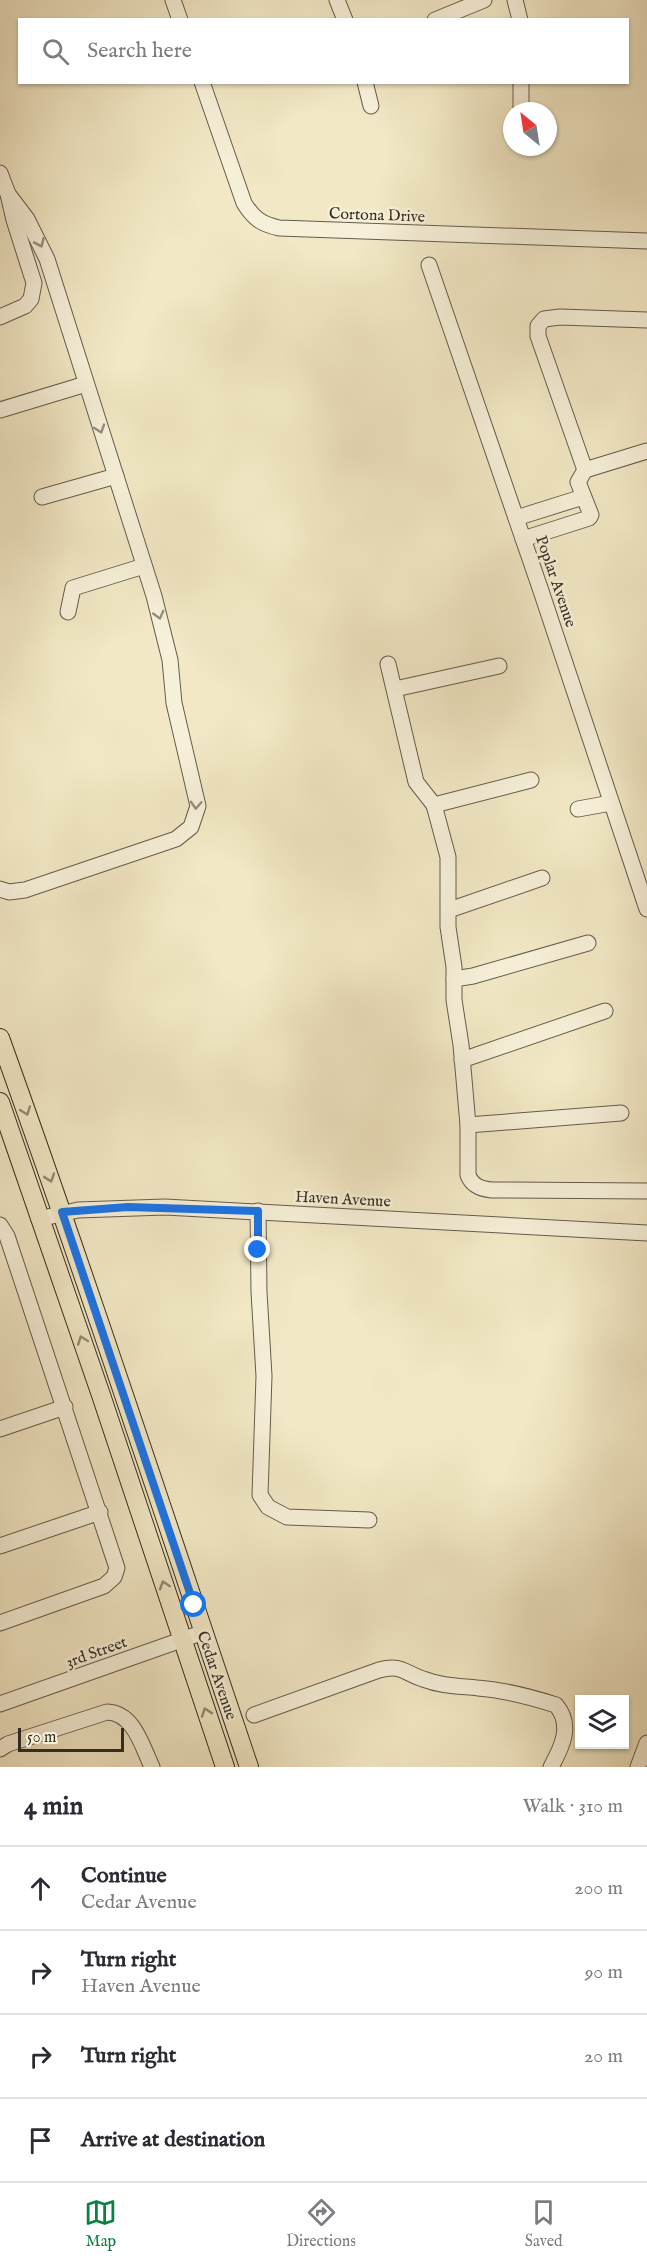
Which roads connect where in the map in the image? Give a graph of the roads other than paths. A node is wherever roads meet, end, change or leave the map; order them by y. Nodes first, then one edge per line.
1 (173, 0) edge
2 (337, 0) edge
3 (484, 0) edge
4 (515, 0) edge
5 (179, 18) edge
6 (344, 18) edge
7 (440, 18) edge
8 (520, 18) edge
9 (203, 84) edge
10 (366, 84) edge
11 (521, 84) edge
12 (521, 102) edge
13 (371, 106) dead end
14 (0, 173) edge
15 (8, 194) junction
16 (647, 242) edge
17 (429, 266) dead end
18 (0, 317) edge
19 (647, 320) edge
20 (86, 384) junction
21 (0, 410) edge
22 (647, 451) edge
23 (585, 470) junction
24 (116, 476) junction
25 (42, 497) dead end
26 (583, 497) junction
27 (516, 518) junction
28 (524, 539) junction
29 (144, 566) junction
30 (68, 612) dead end
31 (388, 664) dead end
32 (499, 666) dead end
33 (395, 688) junction
34 (531, 780) dead end
35 (611, 802) junction
36 (434, 805) junction
37 (578, 809) dead end
38 (542, 878) dead end
39 (0, 889) edge
40 (647, 909) edge
41 (449, 910) junction
42 (588, 943) dead end
43 (454, 979) junction
44 (605, 1011) dead end
45 (0, 1038) edge
46 (462, 1059) junction
47 (0, 1102) edge
48 (621, 1113) dead end
49 (468, 1125) junction
50 (647, 1191) edge
51 (258, 1211) junction
52 (62, 1212) junction
53 (39, 1219) junction
54 (0, 1225) edge
55 (647, 1233) edge
56 (65, 1407) junction
57 (0, 1429) edge
58 (100, 1512) junction
59 (369, 1520) dead end
60 (0, 1546) edge
61 (0, 1623) edge
62 (204, 1632) junction
63 (183, 1640) junction
64 (0, 1704) edge
65 (254, 1714) dead end
66 (647, 1743) edge
67 (0, 1749) edge
68 (152, 1767) edge
69 (225, 1767) edge
70 (249, 1767) edge
71 (551, 1767) edge
72 (638, 1767) edge

1 - 5 street
2 - 6 street
3 - 7 street
4 - 8 street
9 - 16 street, Cortona Drive
10 - 13 street
11 - 12 street
14 - 15 street
15 - 18 street
15 -> 20 street
17 - 27 street, Poplar Avenue
19 - 23 street
20 - 21 street
20 -> 24 street
22 - 23 street
23 - 26 street
24 - 25 street
24 - 29 street
26 - 27 street
26 - 28 street
27 - 28 street, Poplar Avenue
28 - 35 street, Poplar Avenue
29 - 30 street
29 -> 39 street
31 - 33 street
32 - 33 street
33 - 36 street
34 - 36 street
35 - 37 street
35 - 40 street, Poplar Avenue
36 - 41 street
38 - 41 street
41 - 43 street
42 - 43 street
43 - 46 street
44 - 46 street
45 -> 52 main road, Cedar Avenue
46 - 49 street
47 - 53 main road, Cedar Avenue
48 - 49 street
49 - 50 street
51 - 52 street, Haven Avenue
51 - 55 street, Haven Avenue
51 - 59 street
52 - 53 street, Haven Avenue
52 - 62 main road, Cedar Avenue
63 -> 53 main road, Cedar Avenue
54 - 56 street
56 - 57 street
56 - 58 street
58 - 60 street
58 - 61 street
62 - 63 street, 3rd Street
62 - 70 main road, Cedar Avenue
63 - 64 street, 3rd Street
69 -> 63 main road, Cedar Avenue
65 - 71 street
66 - 72 street
67 - 68 street

